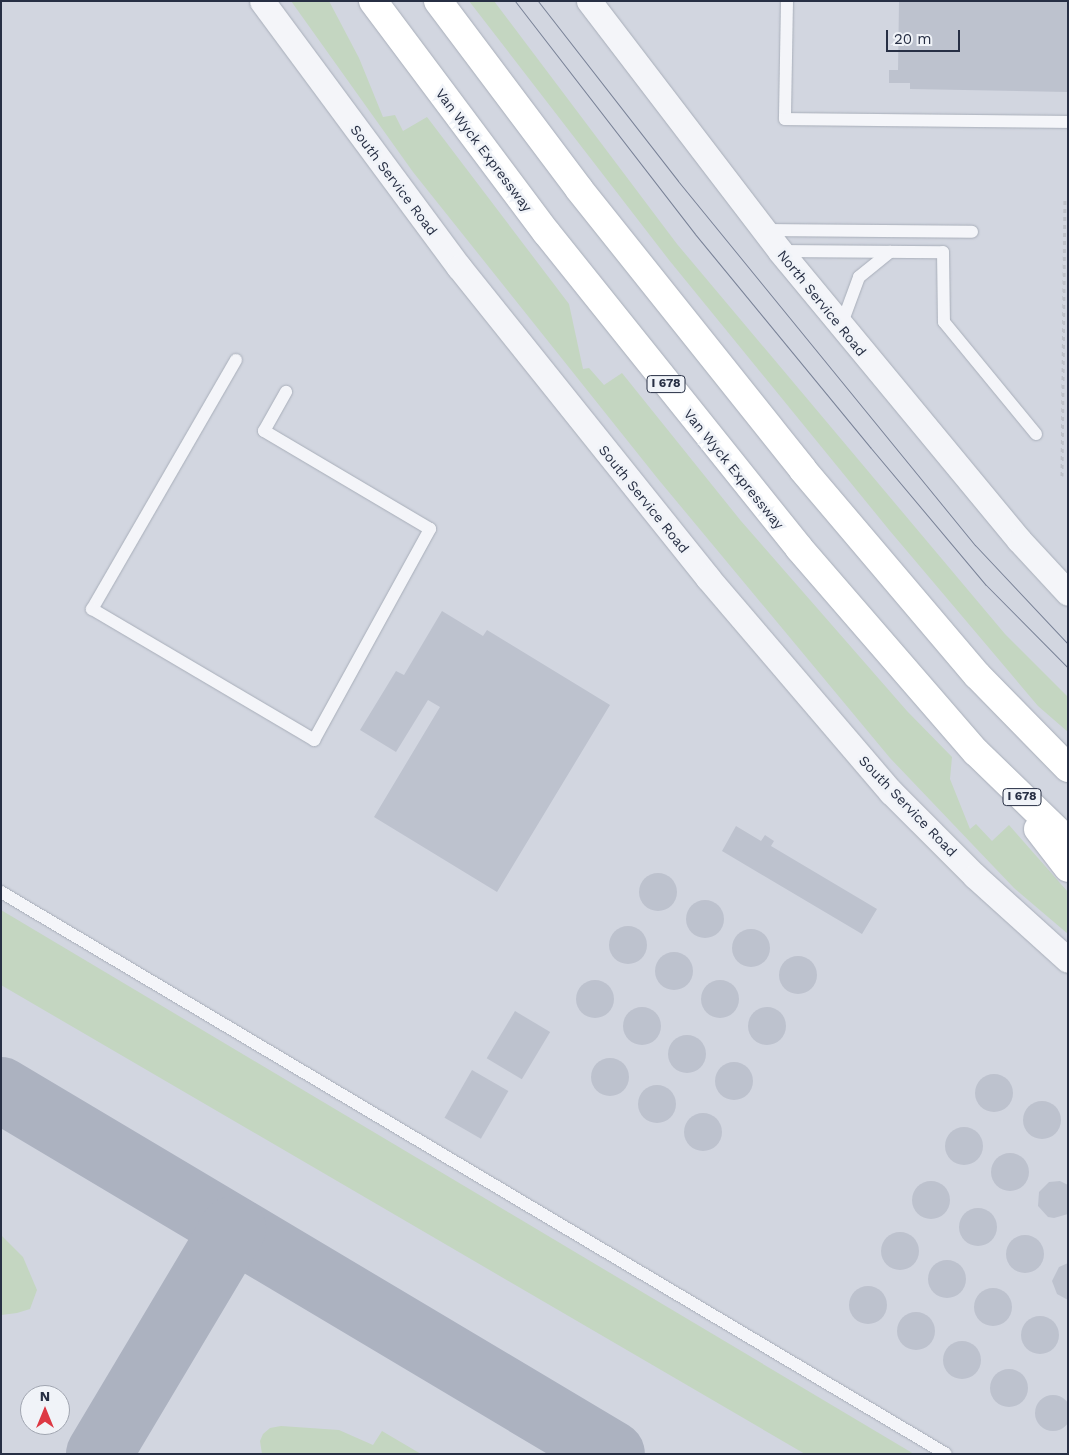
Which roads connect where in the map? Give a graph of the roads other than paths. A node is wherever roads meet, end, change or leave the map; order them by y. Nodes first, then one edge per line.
1 (262, 1) edge
2 (373, 1) edge
3 (438, 1) edge
4 (589, 1) edge
5 (787, 1) edge
6 (1068, 122) edge
7 (763, 230) junction
8 (972, 232) dead end
9 (780, 251) junction
10 (890, 252) junction
11 (841, 326) junction
12 (236, 360) dead end
13 (286, 392) dead end
14 (1036, 434) dead end
15 (1068, 593) edge
16 (976, 752) junction
17 (1068, 768) edge
18 (1068, 841) edge
19 (1068, 868) edge
20 (1, 892) edge
21 (1068, 960) edge
22 (946, 1454) edge

1 - 21 street, South Service Road
2 - 16 highway, Van Wyck Expressway / I 678
3 - 17 highway
4 - 7 street, North Service Road
5 - 6 lane
7 - 8 lane
7 - 9 street, North Service Road
9 - 10 lane
9 - 11 street, North Service Road
10 - 11 lane
10 - 14 lane
11 - 15 street, North Service Road
12 - 13 lane
16 - 18 highway, Van Wyck Expressway / I 678
16 - 19 highway
20 - 22 lane

